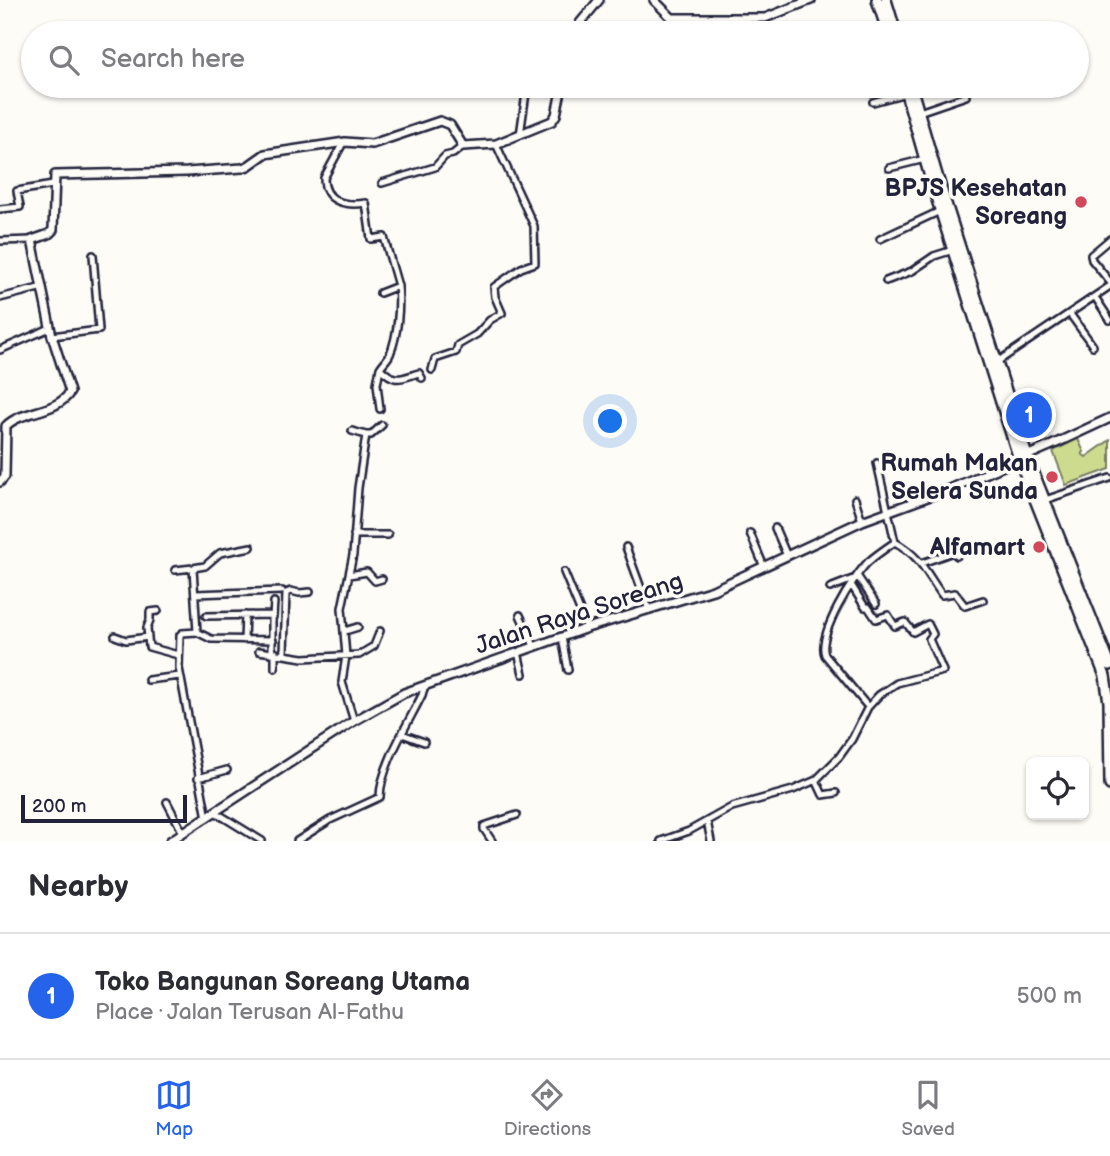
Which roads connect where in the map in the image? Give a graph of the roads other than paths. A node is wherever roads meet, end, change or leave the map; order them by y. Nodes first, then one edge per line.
1 (599, 0) edge
2 (654, 0) edge
3 (811, 0) edge
4 (877, 0) edge
5 (886, 0) edge
6 (582, 21) edge
7 (884, 21) edge
8 (892, 21) edge
9 (525, 98) edge
10 (559, 98) edge
11 (883, 98) edge
12 (911, 98) edge
13 (960, 98) edge
14 (873, 102) dead end
15 (916, 113) junction
16 (520, 135) junction
17 (343, 143) junction
18 (495, 144) junction
19 (463, 146) junction
20 (925, 159) junction
21 (889, 168) dead end
22 (382, 183) dead end
23 (54, 185) junction
24 (375, 200) dead end
25 (366, 203) junction
26 (0, 209) edge
27 (945, 216) junction
28 (880, 239) dead end
29 (1110, 239) edge
30 (32, 240) junction
31 (0, 241) edge
32 (953, 250) junction
33 (93, 255) dead end
34 (1109, 280) edge
35 (886, 281) dead end
36 (398, 286) junction
37 (43, 287) junction
38 (380, 293) dead end
39 (1095, 297) junction
40 (0, 298) edge
41 (1070, 314) junction
42 (1110, 320) edge
43 (51, 332) junction
44 (1093, 345) dead end
45 (0, 350) edge
46 (997, 362) junction
47 (380, 368) junction
48 (432, 370) dead end
49 (422, 378) dead end
50 (380, 409) dead end
51 (1110, 418) edge
52 (382, 425) dead end
53 (352, 431) dead end
54 (366, 435) junction
55 (1023, 457) junction
56 (877, 463) dead end
57 (1110, 478) edge
58 (0, 482) edge
59 (855, 499) dead end
60 (1045, 500) junction
61 (888, 511) junction
62 (862, 521) junction
63 (775, 528) dead end
64 (750, 533) dead end
65 (354, 535) junction
66 (388, 535) dead end
67 (895, 542) junction
68 (251, 547) dead end
69 (626, 547) dead end
70 (787, 556) junction
71 (957, 556) dead end
72 (922, 563) junction
73 (764, 567) junction
74 (193, 568) junction
75 (176, 570) dead end
76 (564, 572) dead end
77 (349, 575) junction
78 (858, 577) junction
79 (382, 579) dead end
80 (852, 586) junction
81 (830, 588) dead end
82 (282, 591) dead end
83 (310, 592) dead end
84 (195, 594) junction
85 (983, 600) dead end
86 (274, 601) dead end
87 (876, 604) dead end
88 (649, 610) junction
89 (158, 611) dead end
90 (245, 615) junction
91 (520, 615) dead end
92 (206, 616) dead end
93 (273, 617) junction
94 (358, 627) dead end
95 (587, 628) junction
96 (345, 631) junction
97 (380, 631) dead end
98 (197, 632) junction
99 (116, 636) dead end
100 (148, 637) junction
101 (562, 637) junction
102 (244, 640) junction
103 (273, 640) junction
104 (534, 646) junction
105 (259, 651) dead end
106 (274, 651) junction
107 (518, 652) junction
108 (284, 653) junction
109 (178, 654) junction
110 (346, 656) junction
111 (1110, 665) edge
112 (275, 668) dead end
113 (568, 670) dead end
114 (523, 674) dead end
115 (180, 676) junction
116 (148, 680) dead end
117 (425, 685) junction
118 (867, 707) junction
119 (354, 721) junction
120 (402, 734) junction
121 (424, 742) dead end
122 (228, 771) dead end
123 (198, 778) junction
124 (816, 780) junction
125 (1110, 785) edge
126 (836, 793) dead end
127 (167, 802) dead end
128 (215, 813) junction
129 (517, 815) dead end
130 (207, 818) junction
131 (707, 821) junction
132 (183, 833) junction
133 (170, 841) edge
134 (262, 841) edge
135 (297, 841) edge
136 (492, 841) edge
137 (662, 841) edge
138 (711, 841) edge

1 - 6 street
2 - 3 street
4 - 7 highway
5 - 8 highway
9 - 16 street
10 - 16 street
11 - 14 street
12 - 15 highway
13 - 15 street
15 - 20 highway
15 - 27 highway
16 - 18 street
17 - 19 street
17 - 23 street
17 - 25 street
18 - 19 street
18 - 48 street
19 - 22 street
20 - 21 street
20 - 27 highway
23 - 26 street
23 - 30 street
24 - 25 street
25 - 36 street
27 - 28 street
27 - 32 highway
27 - 46 highway
29 - 34 street
30 - 31 street
30 - 37 street
32 - 35 street
32 - 55 highway
33 - 43 street
34 - 39 street
36 - 38 street
36 - 47 street
37 - 40 street
37 - 43 street
39 - 41 street
39 - 42 street
41 - 44 street
41 - 46 street
43 - 45 street
43 - 58 street
46 - 55 highway
47 - 49 street
47 - 50 street
51 - 55 street, Jalan Raya Soreang
52 - 54 street
53 - 54 street
54 - 65 street
55 - 60 highway
55 - 61 street, Jalan Raya Soreang
55 - 125 highway
56 - 61 street
57 - 60 street
59 - 62 street
60 - 111 highway
61 - 62 street, Jalan Raya Soreang
61 - 67 street
62 - 70 street, Jalan Raya Soreang
63 - 70 street
64 - 73 street
65 - 66 street
65 - 77 street
67 - 72 street
67 - 78 street
68 - 74 street
69 - 88 street
70 - 73 street, Jalan Raya Soreang
71 - 72 street
72 - 85 street
73 - 88 street, Jalan Raya Soreang
74 - 75 street
74 - 84 street
76 - 95 street
77 - 79 street
77 - 96 street
78 - 80 street
78 - 81 street
78 - 87 street
80 - 118 street
80 - 118 street
82 - 84 street
83 - 108 street
84 - 98 street
86 - 93 street
88 - 95 street, Jalan Raya Soreang
89 - 100 street
90 - 92 street
90 - 93 street
90 - 102 street
91 - 104 street
93 - 103 street
94 - 96 street
95 - 101 street, Jalan Raya Soreang
96 - 110 street
97 - 110 street
98 - 102 street
98 - 109 street
99 - 100 street
100 - 109 street
101 - 104 street, Jalan Raya Soreang
101 - 113 street
102 - 103 street
103 - 106 street
104 - 107 street, Jalan Raya Soreang
105 - 106 street
106 - 108 street
106 - 112 street
107 - 114 street
107 - 117 street, Jalan Raya Soreang
108 - 110 street
109 - 115 street
110 - 119 street
115 - 116 street
115 - 123 street
117 - 119 street, Jalan Raya Soreang
117 - 120 street
118 - 124 street
119 - 128 street, Jalan Raya Soreang
120 - 121 street
120 - 135 street
122 - 123 street
123 - 130 street
124 - 126 street
124 - 131 street
127 - 132 street
128 - 130 street, Jalan Raya Soreang
128 - 134 street
129 - 136 street
130 - 132 street, Jalan Raya Soreang
131 - 137 street
131 - 138 street
132 - 133 street, Jalan Raya Soreang

